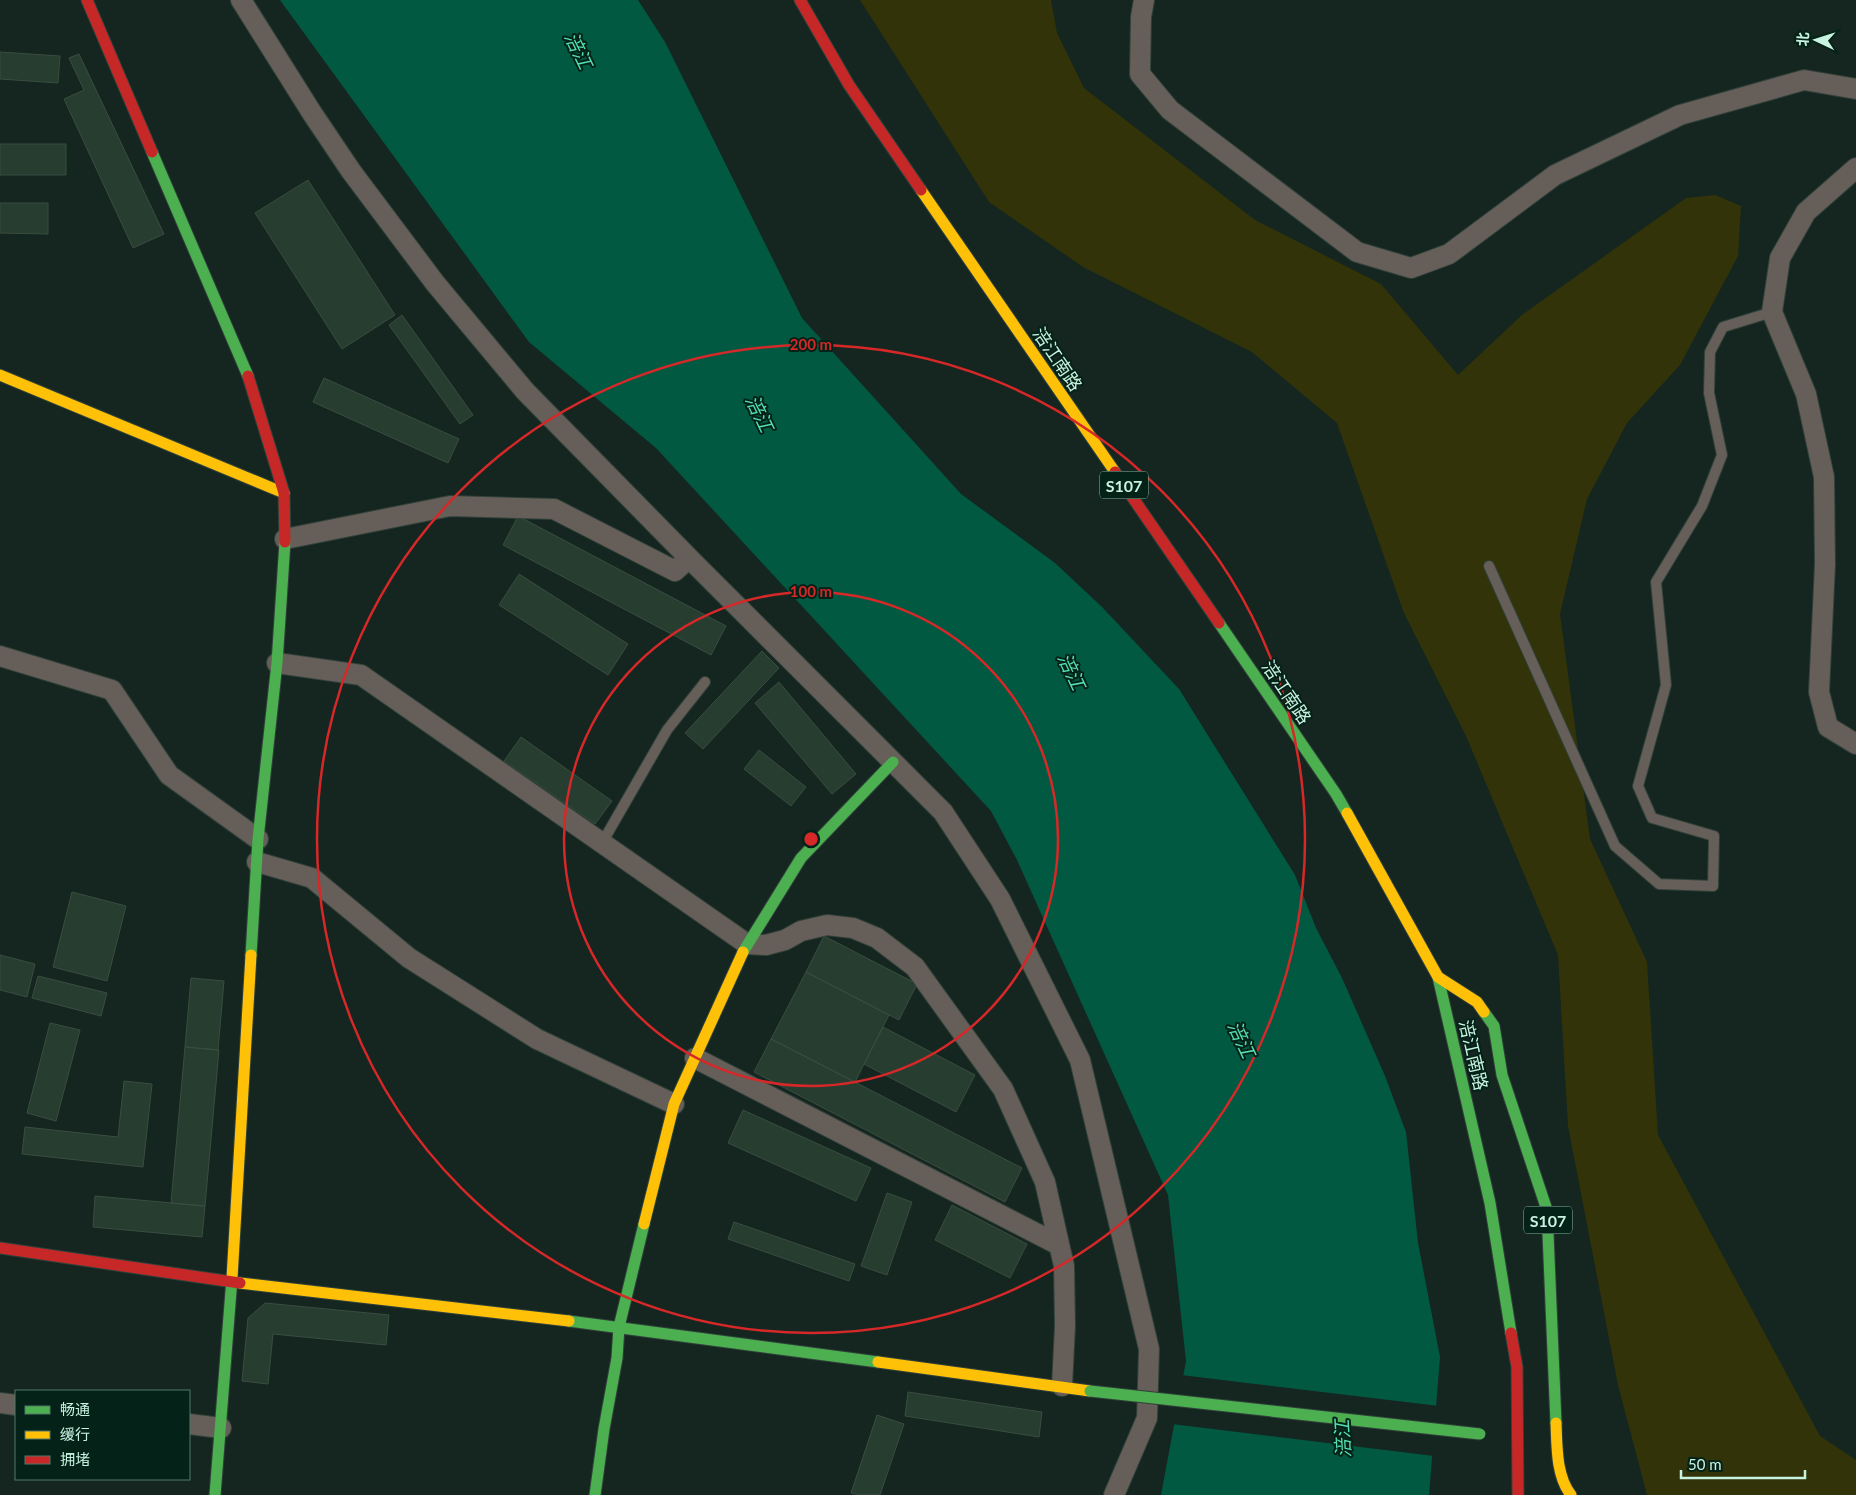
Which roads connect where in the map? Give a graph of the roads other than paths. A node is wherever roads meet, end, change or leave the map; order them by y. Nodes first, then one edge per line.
1 (87, 0) edge
2 (241, 0) edge
3 (800, 0) edge
4 (1144, 0) edge
5 (1856, 89) edge
6 (1856, 168) edge
7 (1772, 312) junction
8 (0, 375) edge
9 (284, 494) junction
10 (285, 538) junction
11 (689, 558) junction
12 (1489, 566) dead end
13 (0, 656) edge
14 (277, 663) junction
15 (705, 682) dead end
16 (1856, 744) edge
17 (893, 762) junction
18 (258, 839) junction
19 (602, 843) junction
20 (257, 862) junction
21 (747, 944) junction
22 (1438, 977) junction
23 (695, 1058) junction
24 (674, 1104) junction
25 (1059, 1245) junction
26 (0, 1248) edge
27 (232, 1282) junction
28 (619, 1327) junction
29 (1062, 1386) junction
30 (0, 1403) edge
31 (15, 1405) edge
32 (190, 1424) edge
33 (221, 1428) junction
34 (1485, 1435) dead end
35 (215, 1495) edge
36 (595, 1495) edge
37 (1114, 1495) edge
38 (1518, 1495) edge
39 (1570, 1495) edge

1 - 9 street
2 - 11 street
3 - 22 street, 涪江南路 / S107
4 - 5 street
6 - 7 street
7 - 12 lane
7 - 16 street
8 - 9 street
9 - 10 street
10 - 11 street
10 - 14 street
11 - 17 street
13 - 18 street
14 - 18 street
14 - 19 street
15 - 19 lane
17 - 21 street
17 - 37 street
18 - 20 street
19 - 21 street
20 - 24 street
20 - 27 street
21 - 23 street
21 - 25 street
22 - 38 street, 涪江南路
22 - 39 street, S107
23 - 24 street
23 - 25 street
24 - 28 street
25 - 29 street
26 - 27 street
27 - 28 street
27 - 33 street
28 - 29 street
28 - 36 street
29 - 34 street, bridge
30 - 31 street
32 - 33 street
33 - 35 street

